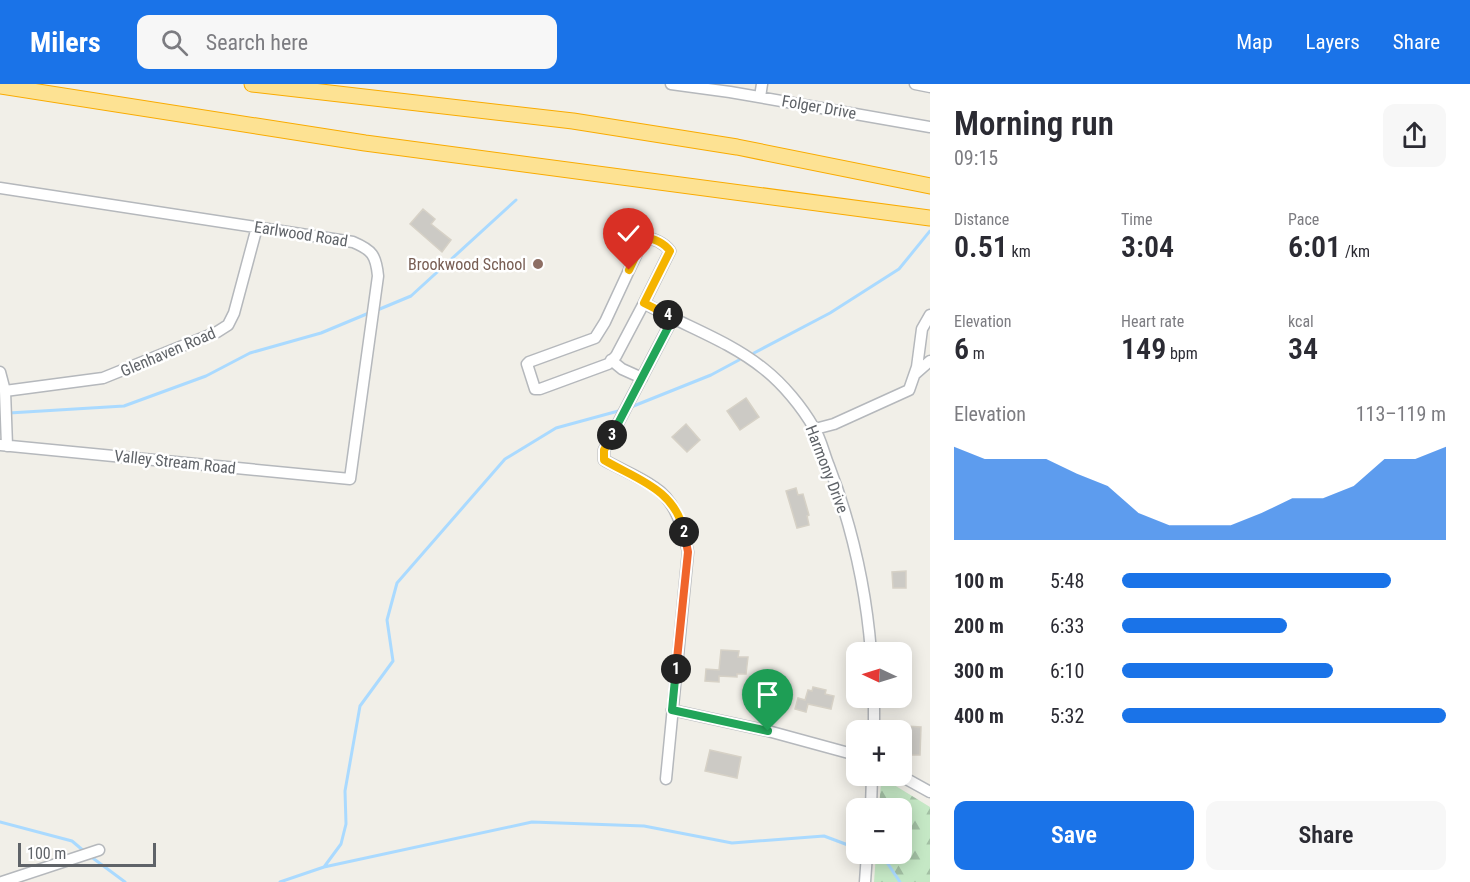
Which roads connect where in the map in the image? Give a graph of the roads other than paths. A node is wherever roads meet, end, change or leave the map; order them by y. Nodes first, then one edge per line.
1 (252, 84) edge
2 (671, 84) edge
3 (762, 84) edge
4 (915, 84) edge
5 (0, 86) edge
6 (930, 87) edge
7 (760, 97) junction
8 (930, 127) edge
9 (930, 186) edge
10 (0, 188) edge
11 (930, 218) edge
12 (256, 227) junction
13 (644, 303) junction
14 (930, 315) edge
15 (673, 318) junction
16 (612, 360) junction
17 (930, 361) edge
18 (0, 372) edge
19 (915, 374) junction
20 (642, 378) junction
21 (5, 391) junction
22 (815, 429) junction
23 (3, 446) edge
24 (350, 480) joint
25 (871, 642) edge
26 (672, 710) junction
27 (846, 752) edge
28 (666, 779) dead end
29 (912, 782) edge
30 (930, 792) edge
31 (99, 850) dead end
32 (866, 864) edge
33 (2, 882) edge
34 (865, 882) edge

1 - 9 highway
2 - 7 street, Folger Drive
3 - 7 street
4 - 6 street
5 - 11 highway
7 - 8 street, Folger Drive
10 - 12 street, Earlwood Road
12 - 21 street, Glenhaven Road
12 - 24 street, Earlwood Road
13 - 15 street, Harmony Drive
13 - 16 street
13 - 16 street
14 - 19 street
15 - 20 street
15 - 22 street, Harmony Drive
16 - 20 street
17 - 19 street
18 - 21 street
19 - 22 street
20 - 26 street
21 - 23 street
22 - 25 street, Harmony Drive
23 - 24 street, Valley Stream Road
26 - 27 street
26 - 28 street
29 - 30 street
31 - 33 street
32 - 34 street

